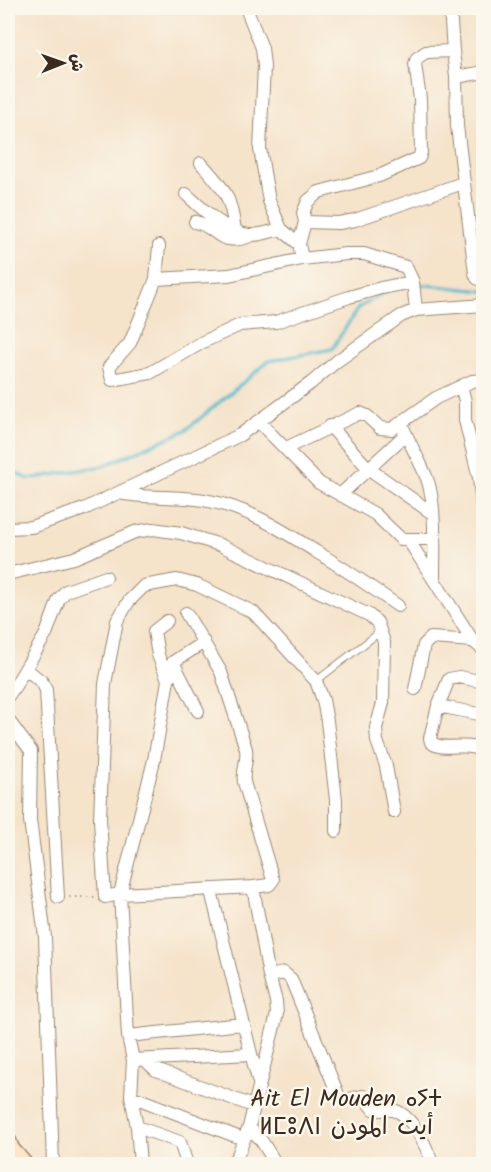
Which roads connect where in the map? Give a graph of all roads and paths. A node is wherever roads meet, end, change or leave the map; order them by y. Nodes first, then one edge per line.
1 (246, 8) edge
2 (450, 8) edge
3 (453, 51) junction
4 (483, 72) edge
5 (456, 77) junction
6 (201, 163) dead end
7 (464, 183) junction
8 (186, 194) dead end
9 (195, 222) dead end
10 (305, 222) junction
11 (236, 230) junction
12 (281, 230) junction
13 (251, 236) junction
14 (299, 244) junction
15 (159, 246) dead end
16 (302, 259) junction
17 (156, 279) junction
18 (413, 282) junction
19 (483, 282) edge
20 (483, 305) edge
21 (416, 310) junction
22 (483, 380) edge
23 (461, 386) junction
24 (259, 422) junction
25 (401, 422) junction
26 (330, 426) junction
27 (405, 435) junction
28 (286, 448) junction
29 (369, 469) junction
30 (481, 480) edge
31 (118, 493) junction
32 (340, 495) junction
33 (432, 513) junction
34 (483, 522) edge
35 (8, 528) edge
36 (434, 539) junction
37 (409, 541) junction
38 (8, 574) edge
39 (106, 577) dead end
40 (434, 578) junction
41 (398, 606) dead end
42 (186, 613) dead end
43 (167, 621) dead end
44 (381, 631) junction
45 (473, 641) junction
46 (204, 642) junction
47 (483, 650) edge
48 (173, 662) junction
49 (26, 669) junction
50 (168, 680) junction
51 (316, 681) junction
52 (483, 682) edge
53 (415, 689) dead end
54 (8, 696) edge
55 (438, 706) junction
56 (198, 711) dead end
57 (483, 715) edge
58 (8, 720) edge
59 (483, 759) edge
60 (394, 812) dead end
61 (336, 831) dead end
62 (253, 887) junction
63 (211, 891) junction
64 (120, 894) junction
65 (57, 897) joint
66 (105, 897) junction
67 (269, 976) junction
68 (242, 1024) junction
69 (128, 1036) junction
70 (251, 1054) junction
71 (139, 1060) junction
72 (260, 1084) junction
73 (131, 1096) junction
74 (253, 1106) junction
75 (137, 1127) junction
76 (249, 1127) junction
77 (243, 1139) junction
78 (236, 1162) edge
79 (53, 1164) edge
80 (140, 1164) edge
81 (187, 1164) edge
82 (276, 1164) edge
83 (432, 1164) edge

1 - 12 street
2 - 3 street
3 - 5 street
3 - 10 street
4 - 5 street
5 - 7 street
6 - 11 street
7 - 10 street
7 - 19 street
8 - 11 street
9 - 13 street
10 - 14 street
11 - 13 street
12 - 13 street
12 - 14 street
14 - 16 street
15 - 17 street
16 - 17 street
16 - 18 street
17 - 18 street
18 - 21 street
20 - 21 street
21 - 24 street
22 - 23 street
23 - 25 street
23 - 30 street
24 - 28 street
24 - 31 street
25 - 26 street
25 - 27 street
26 - 28 street
26 - 29 street
27 - 29 street
27 - 33 street
28 - 32 street
29 - 32 street
29 - 33 street
30 - 34 street
31 - 35 street
31 - 41 street
32 - 37 street
33 - 36 street
36 - 37 street
36 - 40 street
37 - 40 street
38 - 44 street
39 - 49 street
40 - 45 street
42 - 46 street
43 - 50 street
44 - 51 lane
44 - 60 street
45 - 47 street
45 - 53 street
46 - 48 street
46 - 62 street
48 - 50 street
48 - 56 street
49 - 54 street
49 - 65 street
50 - 64 street
51 - 61 street
51 - 66 street
52 - 55 street
55 - 57 street
55 - 59 street
58 - 79 street
62 - 63 street
62 - 67 street
63 - 64 street
63 - 68 street
64 - 66 street
64 - 69 street
65 - 66 path
67 - 72 street
67 - 83 street
68 - 69 street
68 - 70 street
69 - 71 street
70 - 71 street
70 - 72 street
71 - 73 street
71 - 74 street
72 - 74 street
73 - 75 street
73 - 77 street
74 - 76 street
75 - 80 street
75 - 81 street
76 - 77 street
76 - 82 street
77 - 78 street

